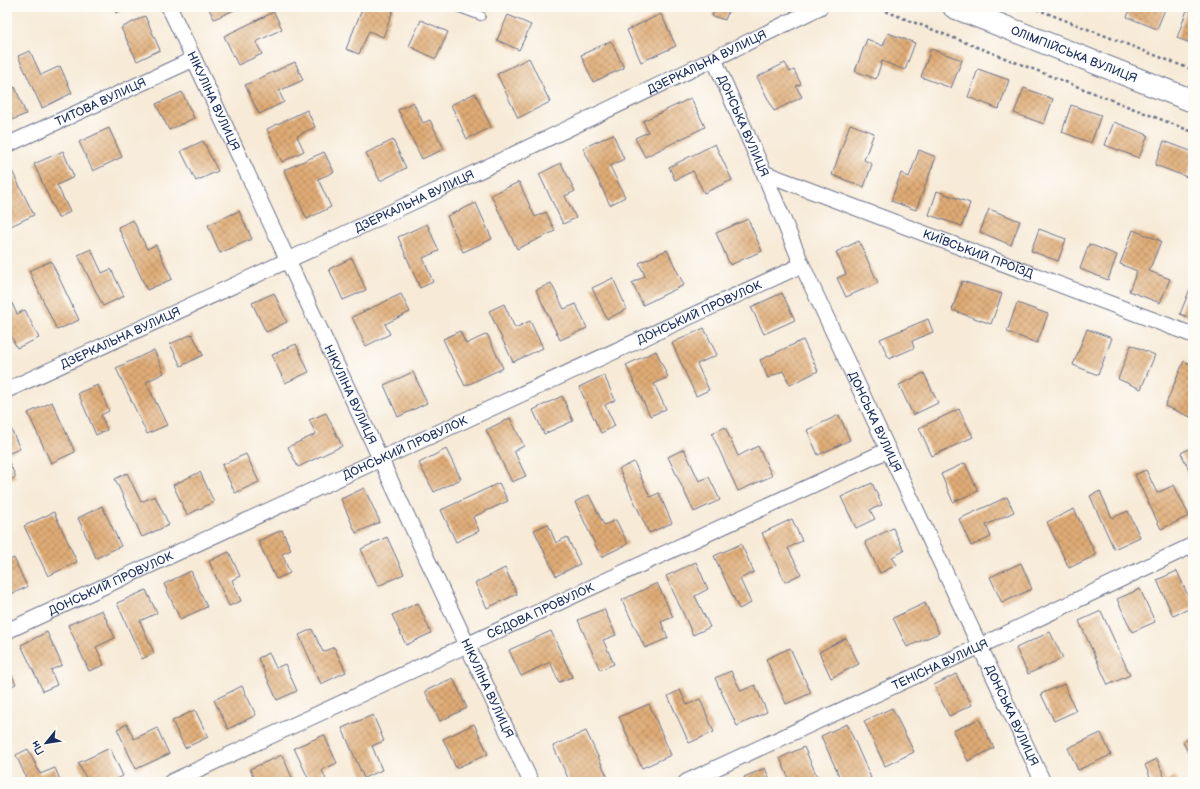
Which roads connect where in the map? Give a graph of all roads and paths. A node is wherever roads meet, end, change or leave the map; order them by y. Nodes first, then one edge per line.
1 (169, 7) edge
2 (456, 7) edge
3 (820, 7) edge
4 (875, 7) edge
5 (954, 7) edge
6 (1032, 7) edge
7 (481, 16) dead end
8 (194, 59) junction
9 (714, 59) junction
10 (1193, 70) edge
11 (1193, 101) edge
12 (1193, 132) edge
13 (7, 145) edge
14 (764, 173) junction
15 (288, 261) junction
16 (802, 265) junction
17 (1193, 335) edge
18 (7, 390) edge
19 (888, 450) junction
20 (381, 459) junction
21 (1193, 545) edge
22 (7, 631) edge
23 (468, 645) junction
24 (980, 646) junction
25 (171, 782) edge
26 (531, 782) edge
27 (686, 782) edge
28 (1043, 782) edge

1 - 8 street, НІКУЛІНА ВУЛИЦЯ
2 - 7 lane
3 - 9 street, ДЗЕРКАЛЬНА ВУЛИЦЯ
4 - 12 path
5 - 11 main road, ОЛІМПІЙСЬКА ВУЛИЦЯ
6 - 10 path
8 - 13 street, ТИТОВА ВУЛИЦЯ
8 - 15 street, НІКУЛІНА ВУЛИЦЯ
9 - 14 street, ДОНСЬКА ВУЛИЦЯ
9 - 15 street, ДЗЕРКАЛЬНА ВУЛИЦЯ
14 - 16 street, ДОНСЬКА ВУЛИЦЯ
14 - 17 street, КИЇВСЬКИЙ ПРОЇЗД
15 - 18 street, ДЗЕРКАЛЬНА ВУЛИЦЯ
15 - 20 street, НІКУЛІНА ВУЛИЦЯ
16 - 19 street, ДОНСЬКА ВУЛИЦЯ
16 - 20 street, ДОНСЬКИЙ ПРОВУЛОК
19 - 23 street, СЄДОВА ПРОВУЛОК
19 - 24 street, ДОНСЬКА ВУЛИЦЯ
20 - 22 street, ДОНСЬКИЙ ПРОВУЛОК
20 - 23 street, НІКУЛІНА ВУЛИЦЯ
21 - 24 street, ТЕНІСНА ВУЛИЦЯ
23 - 25 street, СЄДОВА ПРОВУЛОК
23 - 26 street, НІКУЛІНА ВУЛИЦЯ
24 - 27 street, ТЕНІСНА ВУЛИЦЯ
24 - 28 street, ДОНСЬКА ВУЛИЦЯ

